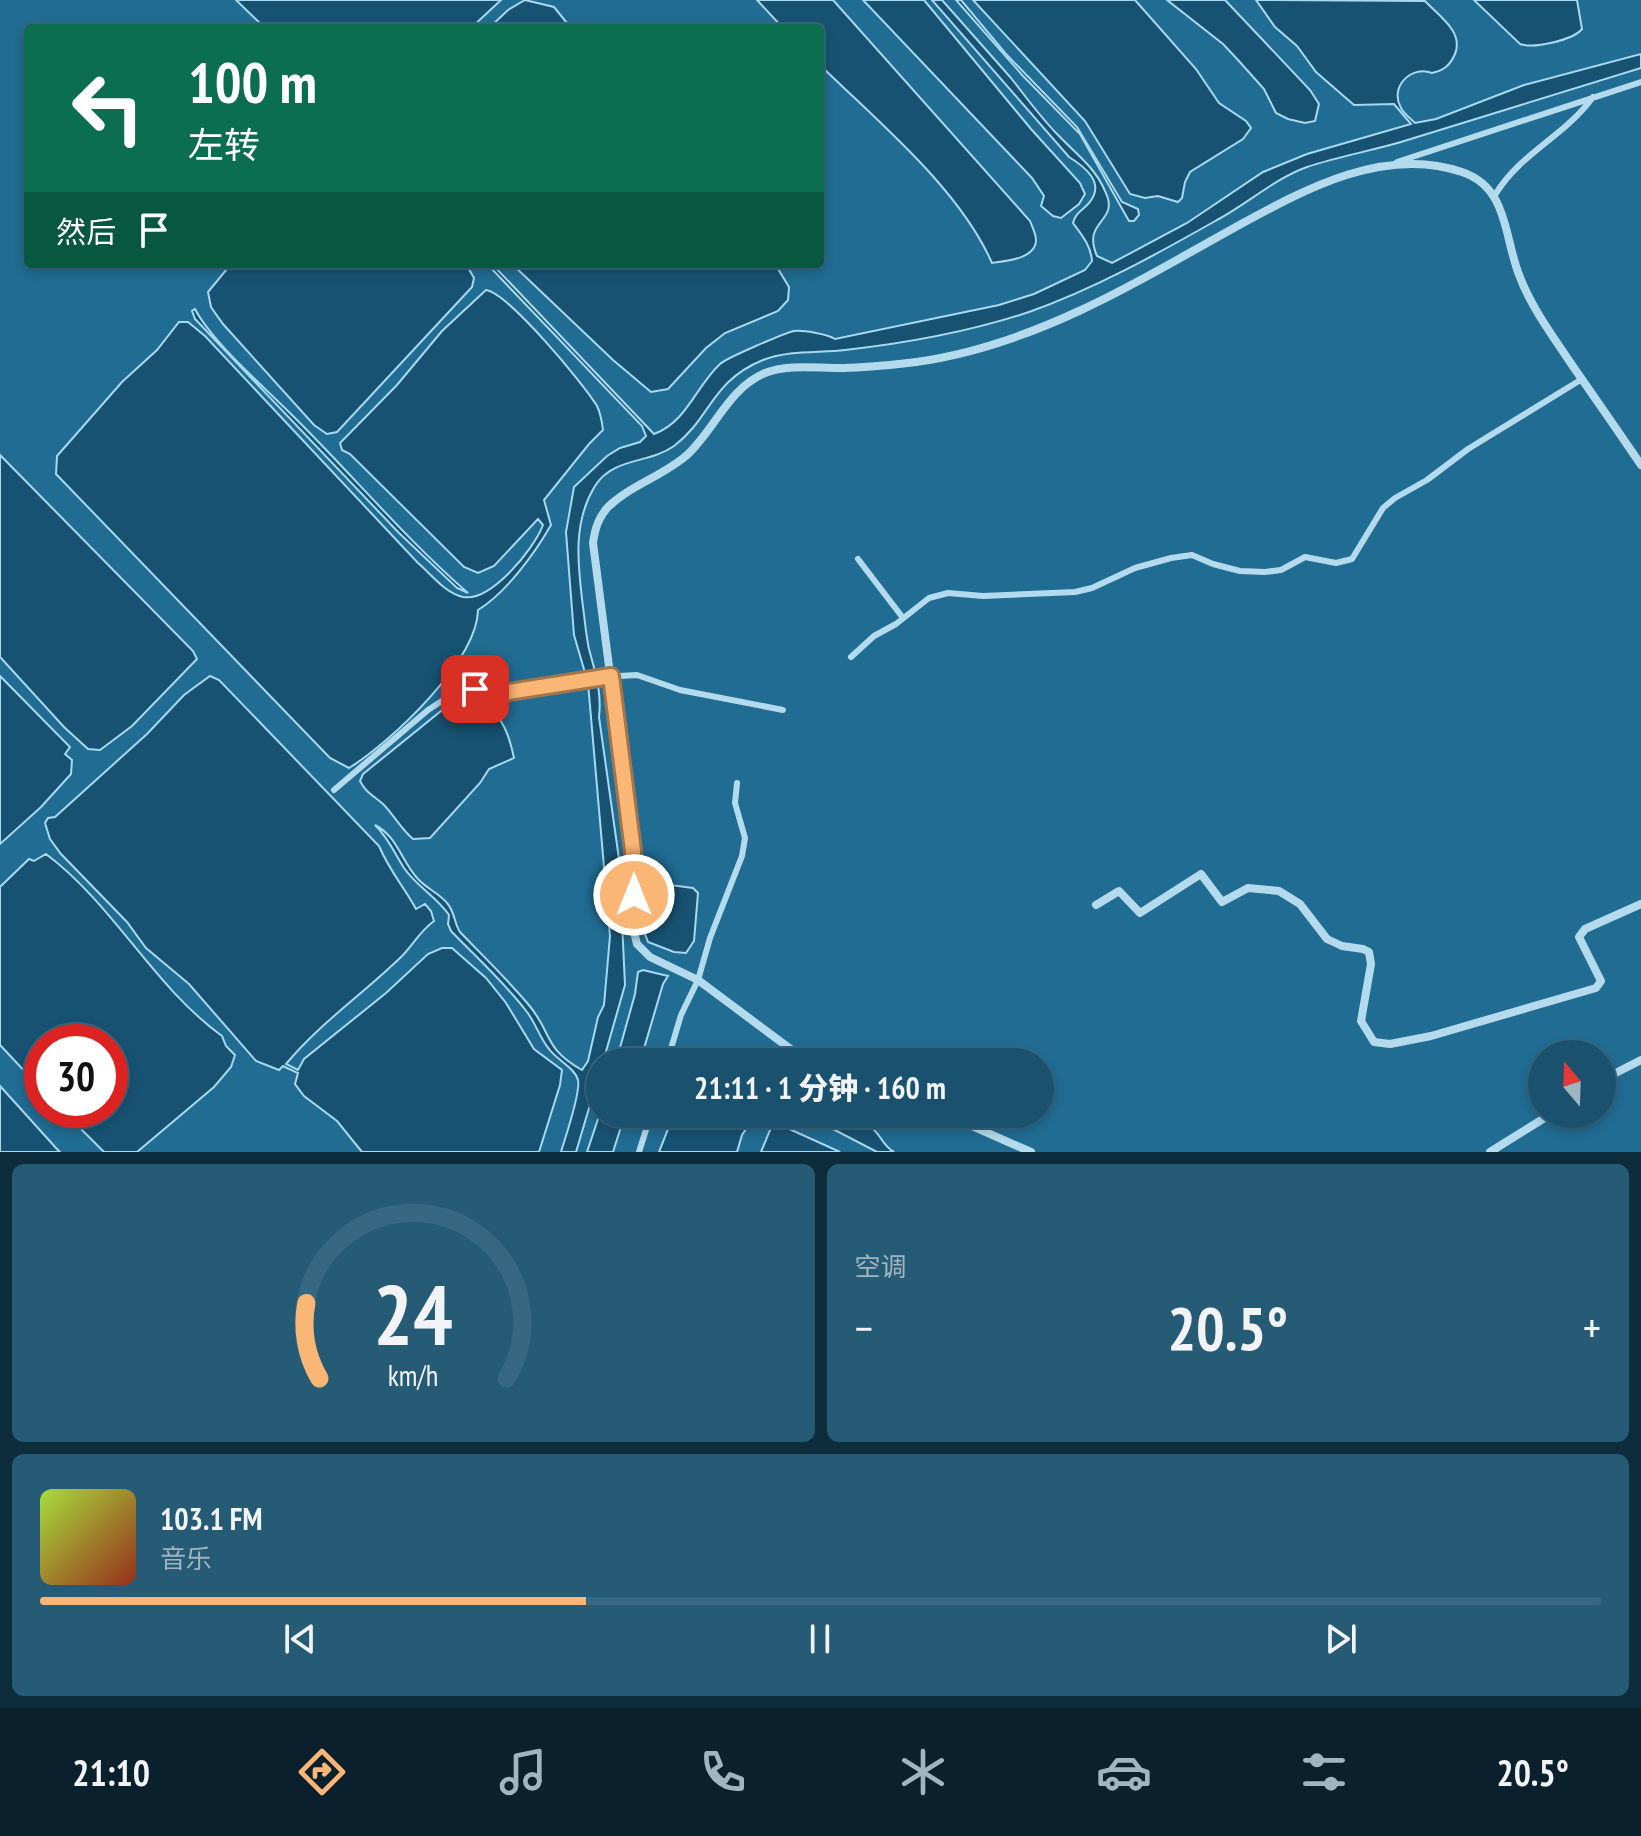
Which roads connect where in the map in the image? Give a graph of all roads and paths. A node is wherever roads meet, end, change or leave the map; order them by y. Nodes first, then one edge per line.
1 (1641, 82) edge
2 (1593, 97) junction
3 (1392, 164) junction
4 (1495, 195) junction
5 (1582, 379) junction
6 (1641, 465) edge
7 (858, 559) dead end
8 (903, 618) junction
9 (851, 657) dead end
10 (606, 676) junction
11 (783, 710) dead end
12 (737, 783) dead end
13 (334, 790) dead end
14 (1641, 904) edge
15 (1096, 905) dead end
16 (698, 980) junction
17 (671, 1048) edge
18 (789, 1048) edge
19 (1641, 1060) edge
20 (1616, 1073) edge
21 (647, 1128) edge
22 (977, 1128) edge
23 (1529, 1128) edge
24 (639, 1152) edge
25 (1031, 1152) edge
26 (1490, 1152) edge

1 - 2 lane
2 - 3 lane
2 - 4 lane
3 - 4 street
3 - 10 street
4 - 5 street
5 - 6 street
5 - 8 lane
7 - 8 lane
8 - 9 lane
10 - 11 lane
10 - 13 lane
10 - 16 street
12 - 16 lane
14 - 15 street
16 - 17 lane
16 - 18 street
19 - 20 street
21 - 24 lane
22 - 25 street
23 - 26 street

